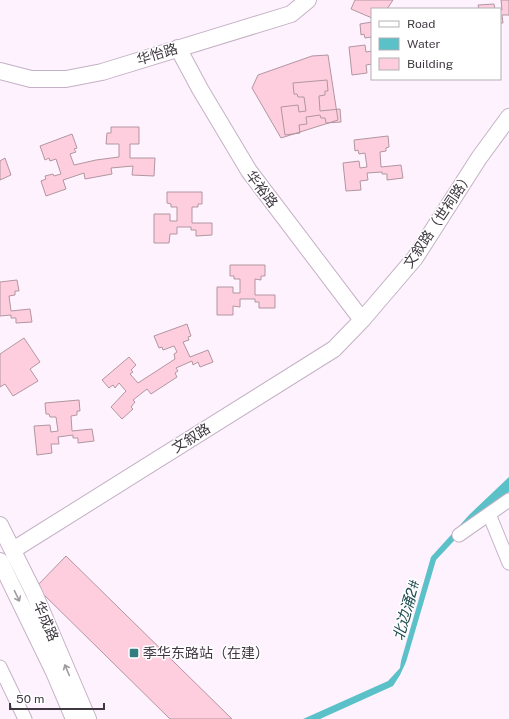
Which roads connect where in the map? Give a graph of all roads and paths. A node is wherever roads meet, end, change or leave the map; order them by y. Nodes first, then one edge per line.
1 (308, 0) edge
2 (178, 48) junction
3 (0, 71) edge
4 (509, 117) edge
5 (362, 320) junction
6 (509, 500) edge
7 (489, 514) junction
8 (0, 525) edge
9 (459, 535) dead end
10 (13, 550) junction
11 (0, 561) edge
12 (509, 563) edge
13 (0, 667) edge
14 (25, 719) edge
15 (74, 719) edge
16 (88, 719) edge

1 - 2 street, 华怡路
2 - 3 street, 华怡路
2 - 5 street, 华裕路
4 - 5 street, 文叙路（世祠路）
5 - 10 street, 文叙路
6 - 7 street
7 - 9 street
7 - 12 street
8 - 10 street, 华成路
16 -> 10 street, 华成路
11 -> 15 street, 华成路
13 - 14 street

